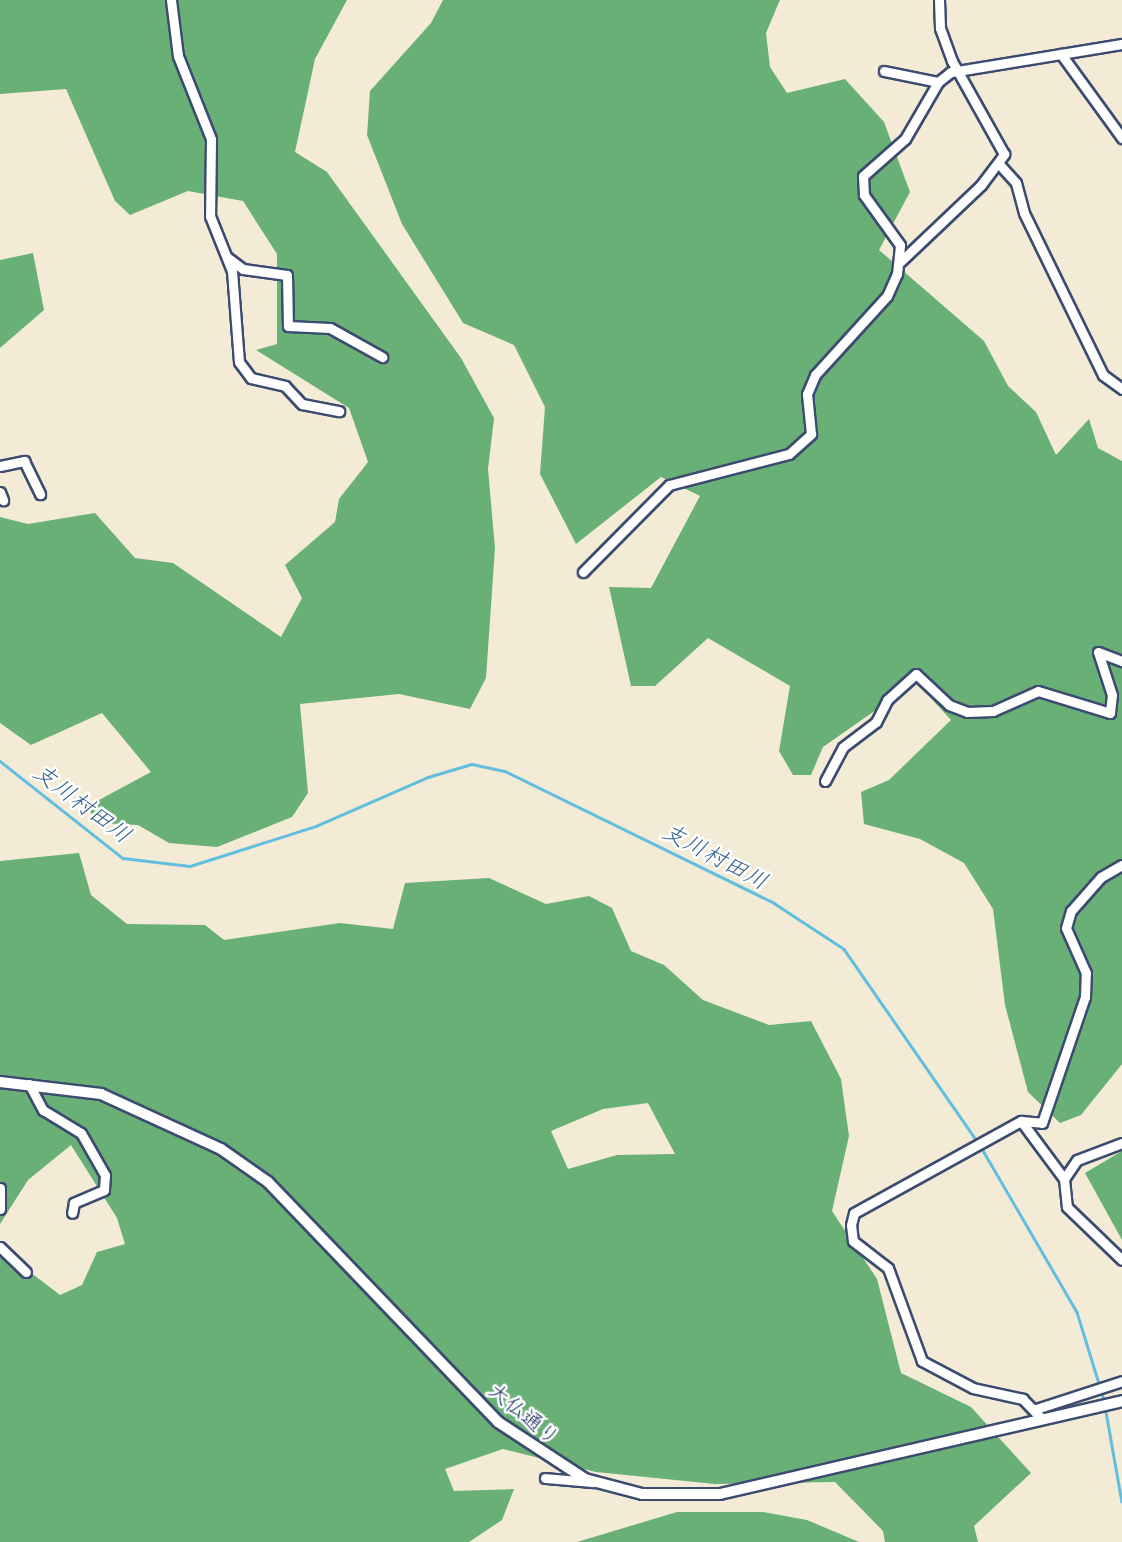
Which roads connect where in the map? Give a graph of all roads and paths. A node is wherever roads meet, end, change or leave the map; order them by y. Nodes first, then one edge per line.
1 (171, 0) edge
2 (939, 0) edge
3 (1122, 44) edge
4 (1061, 54) junction
5 (960, 70) junction
6 (884, 71) dead end
7 (938, 82) junction
8 (1122, 138) edge
9 (999, 164) junction
10 (226, 256) junction
11 (900, 262) junction
12 (382, 358) dead end
13 (1122, 389) edge
14 (339, 411) dead end
15 (0, 466) edge
16 (40, 494) dead end
17 (583, 572) dead end
18 (1122, 661) edge
19 (825, 781) dead end
20 (1122, 865) edge
21 (0, 1082) edge
22 (29, 1084) junction
23 (1021, 1121) junction
24 (1122, 1143) edge
25 (1064, 1179) junction
26 (0, 1188) edge
27 (0, 1209) edge
28 (72, 1213) dead end
29 (0, 1247) edge
30 (1122, 1260) edge
31 (26, 1272) dead end
32 (1122, 1381) edge
33 (1119, 1401) edge
34 (1039, 1414) junction
35 (545, 1478) dead end
36 (593, 1482) junction

1 - 10 street
2 - 5 street
3 - 4 street
4 - 5 street
4 - 8 street
5 - 7 street
5 - 9 street
6 - 7 street
7 - 11 street
9 - 11 street
9 - 13 street
10 - 12 street
10 - 14 street
11 - 17 street
15 - 16 street
18 - 19 street
20 - 23 street
21 - 22 street, 大仏通り
22 - 28 street
22 - 36 street, 大仏通り
23 - 25 street
23 - 34 street
24 - 25 street
25 - 30 street
26 - 27 street
29 - 31 street
32 - 34 street
33 - 34 street, 大仏通り
34 - 36 street, 大仏通り
35 - 36 street

